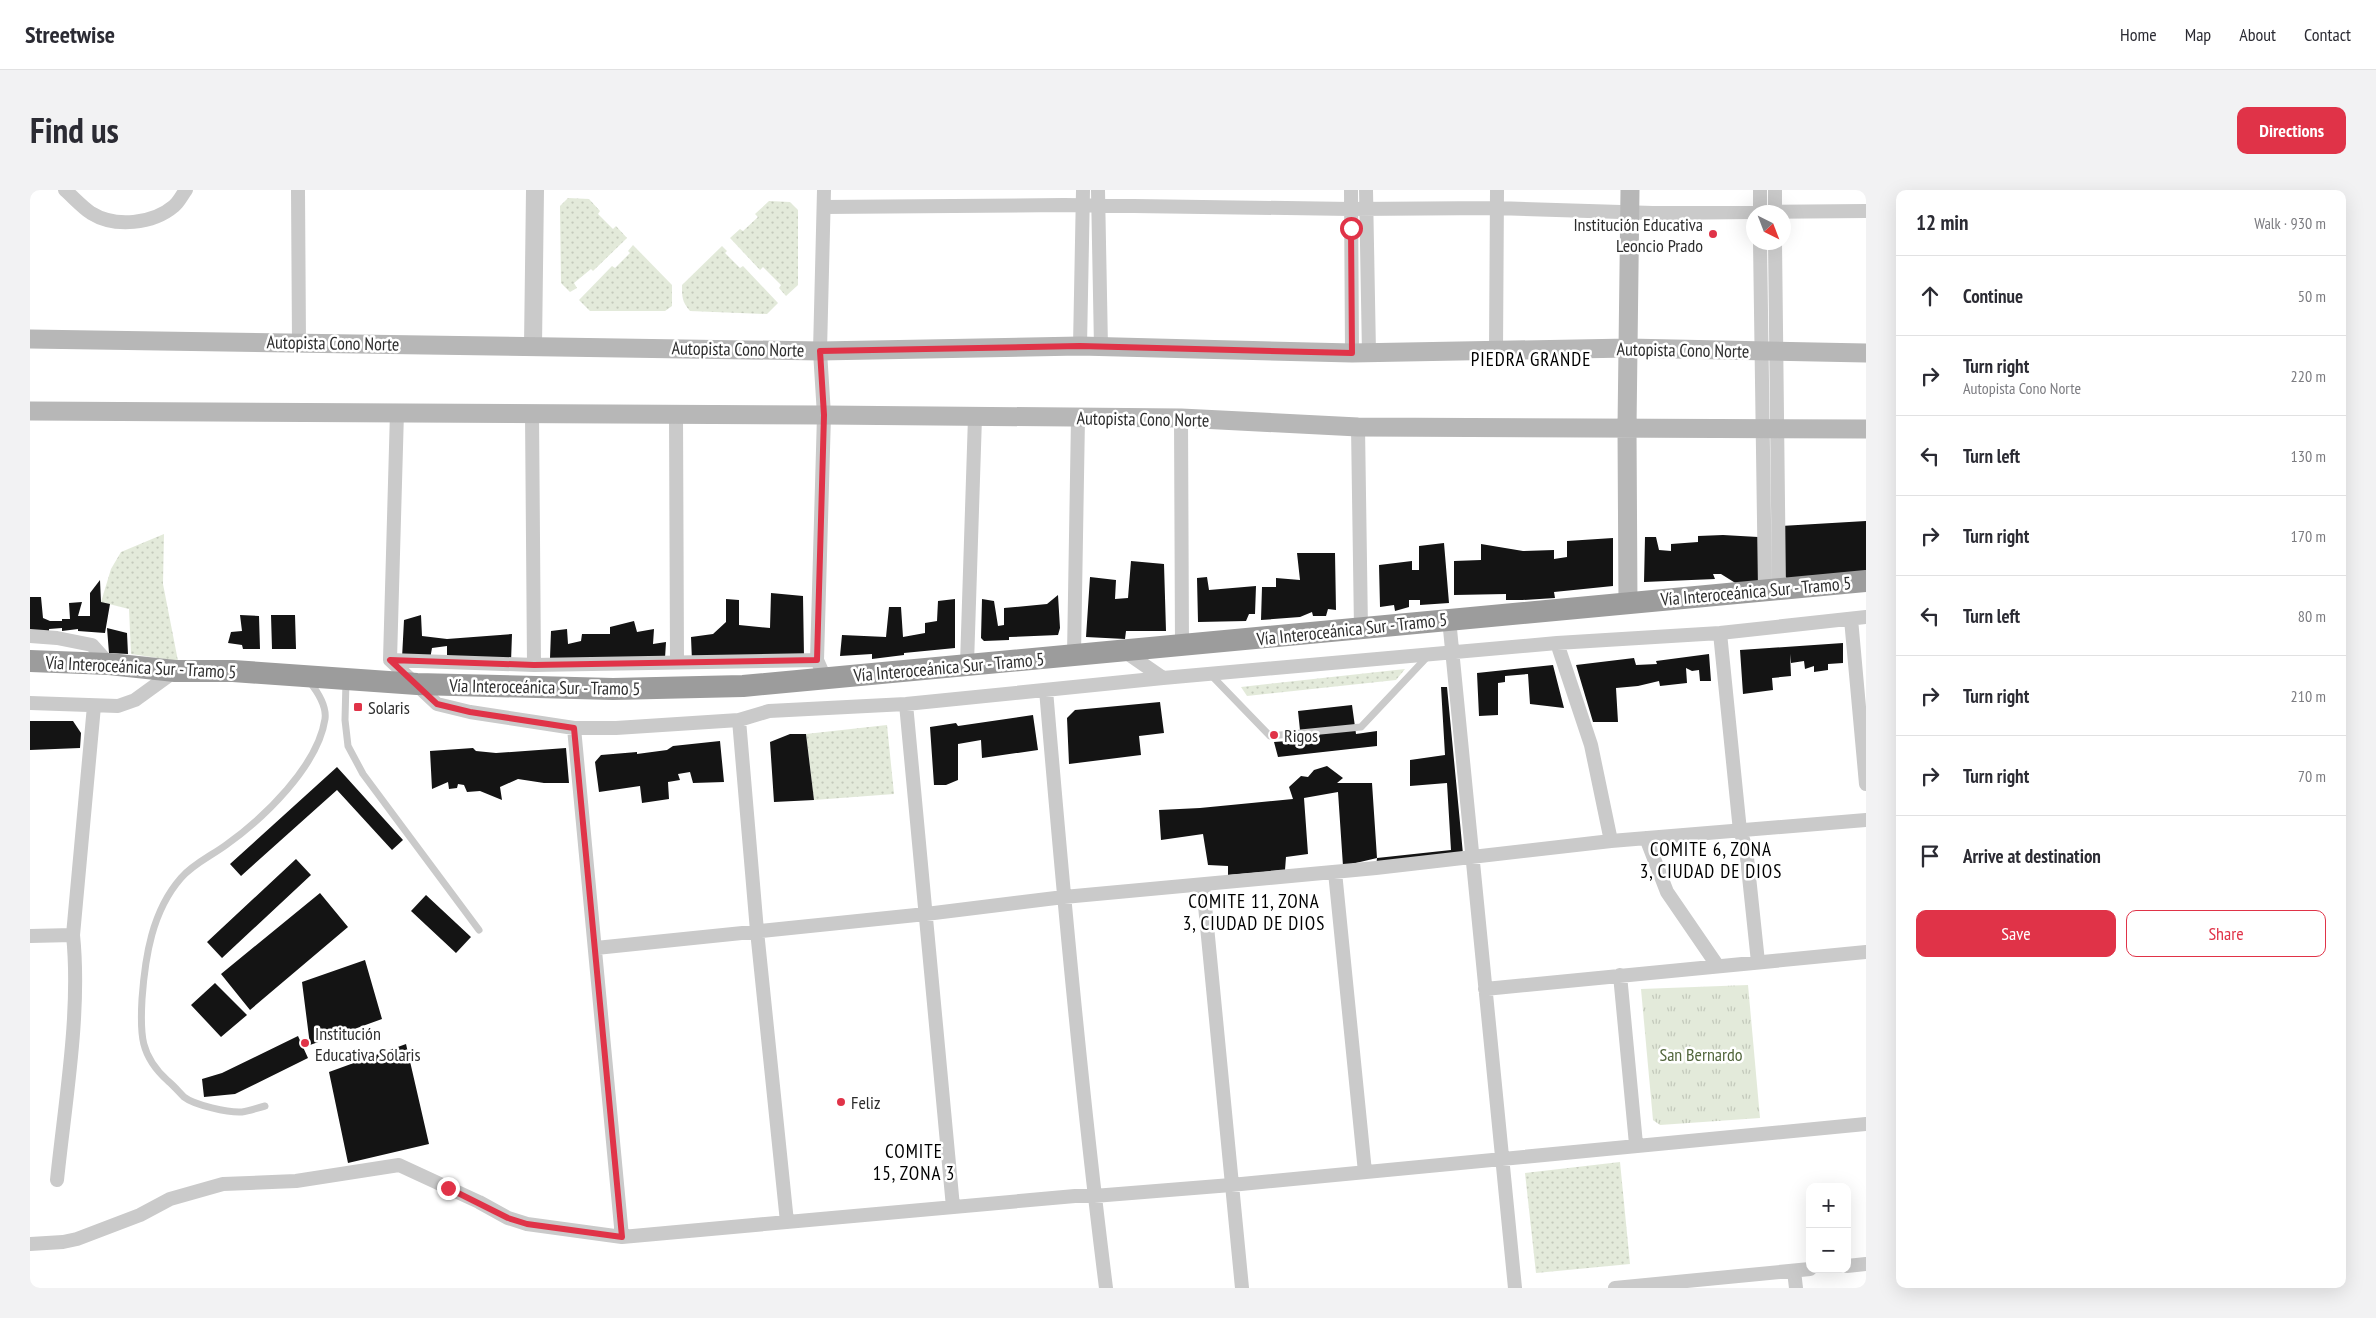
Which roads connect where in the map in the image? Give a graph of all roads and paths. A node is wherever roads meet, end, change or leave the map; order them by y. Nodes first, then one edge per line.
1 (65, 190) edge
2 (186, 190) edge
3 (298, 190) edge
4 (535, 190) edge
5 (824, 190) edge
6 (1082, 190) edge
7 (1098, 190) edge
8 (1351, 190) edge
9 (1366, 190) edge
10 (1497, 190) edge
11 (1630, 190) edge
12 (1760, 190) edge
13 (1775, 190) edge
14 (1760, 205) edge
15 (1775, 205) edge
16 (1082, 206) junction
17 (1098, 206) junction
18 (824, 207) junction
19 (1496, 208) junction
20 (1351, 209) junction
21 (1366, 209) junction
22 (1866, 211) edge
23 (1630, 212) junction
24 (1746, 212) edge
25 (1791, 212) edge
26 (1761, 250) edge
27 (1774, 250) edge
28 (30, 339) edge
29 (298, 343) junction
30 (533, 346) junction
31 (1080, 346) junction
32 (1100, 347) junction
33 (1628, 348) junction
34 (1496, 350) junction
35 (820, 351) junction
36 (1768, 351) junction
37 (1361, 353) junction
38 (1866, 353) edge
39 (30, 411) edge
40 (397, 412) junction
41 (532, 413) junction
42 (676, 414) junction
43 (824, 415) junction
44 (975, 417) junction
45 (1078, 418) junction
46 (1181, 418) junction
47 (1358, 427) junction
48 (1627, 428) junction
49 (1768, 429) junction
50 (1866, 429) edge
51 (1866, 581) edge
52 (1772, 590) junction
53 (1628, 604) junction
54 (1866, 617) edge
55 (1450, 619) junction
56 (1850, 619) junction
57 (1361, 628) junction
58 (1720, 633) junction
59 (30, 636) edge
60 (1557, 643) junction
61 (1182, 645) junction
62 (1124, 650) junction
63 (1453, 652) junction
64 (1074, 655) junction
65 (1428, 656) junction
66 (390, 660) junction
67 (30, 661) edge
68 (677, 661) junction
69 (109, 664) junction
70 (968, 664) junction
71 (534, 665) junction
72 (821, 669) junction
73 (175, 671) junction
74 (1210, 674) junction
75 (305, 677) junction
76 (346, 678) junction
77 (1163, 678) junction
78 (417, 684) junction
79 (1046, 690) junction
80 (30, 703) edge
81 (906, 704) junction
82 (94, 706) junction
83 (739, 720) junction
84 (574, 728) junction
85 (1866, 784) edge
86 (1866, 820) edge
87 (1740, 830) junction
88 (1646, 838) junction
89 (1611, 841) junction
90 (1473, 858) junction
91 (1335, 872) junction
92 (1203, 885) junction
93 (1064, 897) junction
94 (926, 914) junction
95 (479, 930) dead end
96 (757, 931) junction
97 (73, 935) junction
98 (30, 936) edge
99 (596, 948) junction
100 (1866, 952) edge
101 (1758, 962) junction
102 (1717, 965) junction
103 (1620, 975) junction
104 (1485, 989) junction
105 (264, 1106) dead end
106 (1866, 1124) edge
107 (1636, 1144) junction
108 (1501, 1159) junction
109 (1365, 1172) junction
110 (57, 1180) dead end
111 (1231, 1185) junction
112 (1094, 1196) junction
113 (953, 1207) junction
114 (787, 1222) junction
115 (622, 1237) junction
116 (30, 1244) edge
117 (1866, 1264) edge
118 (1851, 1266) edge
119 (1806, 1269) edge
120 (1794, 1270) junction
121 (1106, 1288) edge
122 (1242, 1288) edge
123 (1515, 1288) edge
124 (1615, 1288) edge
125 (1796, 1288) edge

1 - 2 street
3 - 29 street
4 - 30 street
5 - 18 street
6 - 16 street
7 - 17 street
8 - 20 street
9 - 21 street
10 - 19 street
11 - 23 main road
12 - 14 street
13 - 15 street
16 - 17 street
16 - 18 street
16 - 31 street
17 - 20 street
17 - 32 street
18 - 35 street
19 - 21 street
19 - 23 street
19 - 34 street
20 - 21 street
20 - 37 street
21 - 37 street
22 - 25 street
23 - 24 street
23 - 33 main road
26 - 36 street
27 - 36 street
28 - 29 main road, Autopista Cono Norte
29 - 30 main road, Autopista Cono Norte
30 - 35 main road, Autopista Cono Norte
31 - 32 main road, Autopista Cono Norte
31 - 35 main road, Autopista Cono Norte
32 - 37 main road, Autopista Cono Norte
33 - 34 main road, Autopista Cono Norte
33 - 36 main road, Autopista Cono Norte
33 - 48 main road
34 - 37 main road, Autopista Cono Norte
35 - 43 street
36 - 38 main road, Autopista Cono Norte
36 - 49 street
39 - 40 main road, Autopista Cono Norte
40 - 41 main road, Autopista Cono Norte
40 - 66 street
41 - 42 main road, Autopista Cono Norte
41 - 71 street
42 - 43 main road, Autopista Cono Norte
42 - 68 street
43 - 44 main road, Autopista Cono Norte
43 - 72 street
44 - 45 main road, Autopista Cono Norte
44 - 70 street
45 - 46 main road, Autopista Cono Norte
45 - 64 street
46 - 47 main road, Autopista Cono Norte
46 - 61 street
47 - 48 main road, Autopista Cono Norte
47 - 57 street
48 - 49 main road, Autopista Cono Norte
48 - 53 main road
49 - 50 main road, Autopista Cono Norte
49 - 52 street
51 - 52 highway, Vía Interoceánica Sur - Tramo 5
52 - 53 highway, Vía Interoceánica Sur - Tramo 5
53 - 55 highway, Vía Interoceánica Sur - Tramo 5
54 - 56 street
55 - 57 highway, Vía Interoceánica Sur - Tramo 5
55 - 63 street
56 - 58 street
56 - 85 street
57 - 61 highway, Vía Interoceánica Sur - Tramo 5
58 - 60 street
58 - 87 street
59 - 69 street
60 - 63 street
60 - 89 street
61 - 62 highway, Vía Interoceánica Sur - Tramo 5
62 - 64 highway, Vía Interoceánica Sur - Tramo 5
62 - 77 street
63 - 65 street
63 - 90 street
64 - 70 highway, Vía Interoceánica Sur - Tramo 5
65 - 74 street
65 - 74 lane
66 - 71 street
66 - 78 street
67 - 69 highway, Vía Interoceánica Sur - Tramo 5
68 - 71 street
68 - 72 street
69 - 73 highway, Vía Interoceánica Sur - Tramo 5
70 - 72 highway, Vía Interoceánica Sur - Tramo 5
72 - 78 highway, Vía Interoceánica Sur - Tramo 5
73 - 75 highway, Vía Interoceánica Sur - Tramo 5
73 - 82 street
74 - 77 street
75 - 76 highway, Vía Interoceánica Sur - Tramo 5
75 - 105 lane
76 - 78 highway, Vía Interoceánica Sur - Tramo 5
76 - 95 lane
77 - 79 street
78 - 84 street
79 - 81 street
79 - 93 street
80 - 82 street
81 - 83 street
81 - 94 street
82 - 97 street
83 - 84 street
83 - 96 street
84 - 99 street
86 - 87 street
87 - 88 street
87 - 101 street
88 - 89 street
88 - 102 street
89 - 90 street
90 - 91 street
90 - 104 street
91 - 92 street
91 - 109 street
92 - 93 street
92 - 111 street
93 - 94 street
93 - 112 street
94 - 96 street
94 - 113 street
96 - 99 street
96 - 114 street
97 - 98 street
97 - 110 street
99 - 115 street
100 - 101 street
101 - 102 street
102 - 103 street
103 - 104 street
103 - 107 street
104 - 108 street
106 - 107 street
107 - 108 street
108 - 109 street
108 - 123 street
109 - 111 street
111 - 112 street
111 - 122 street
112 - 113 street
112 - 121 street
113 - 114 street
114 - 115 street
115 - 116 street
117 - 118 street
119 - 120 street
120 - 124 street
120 - 125 street

